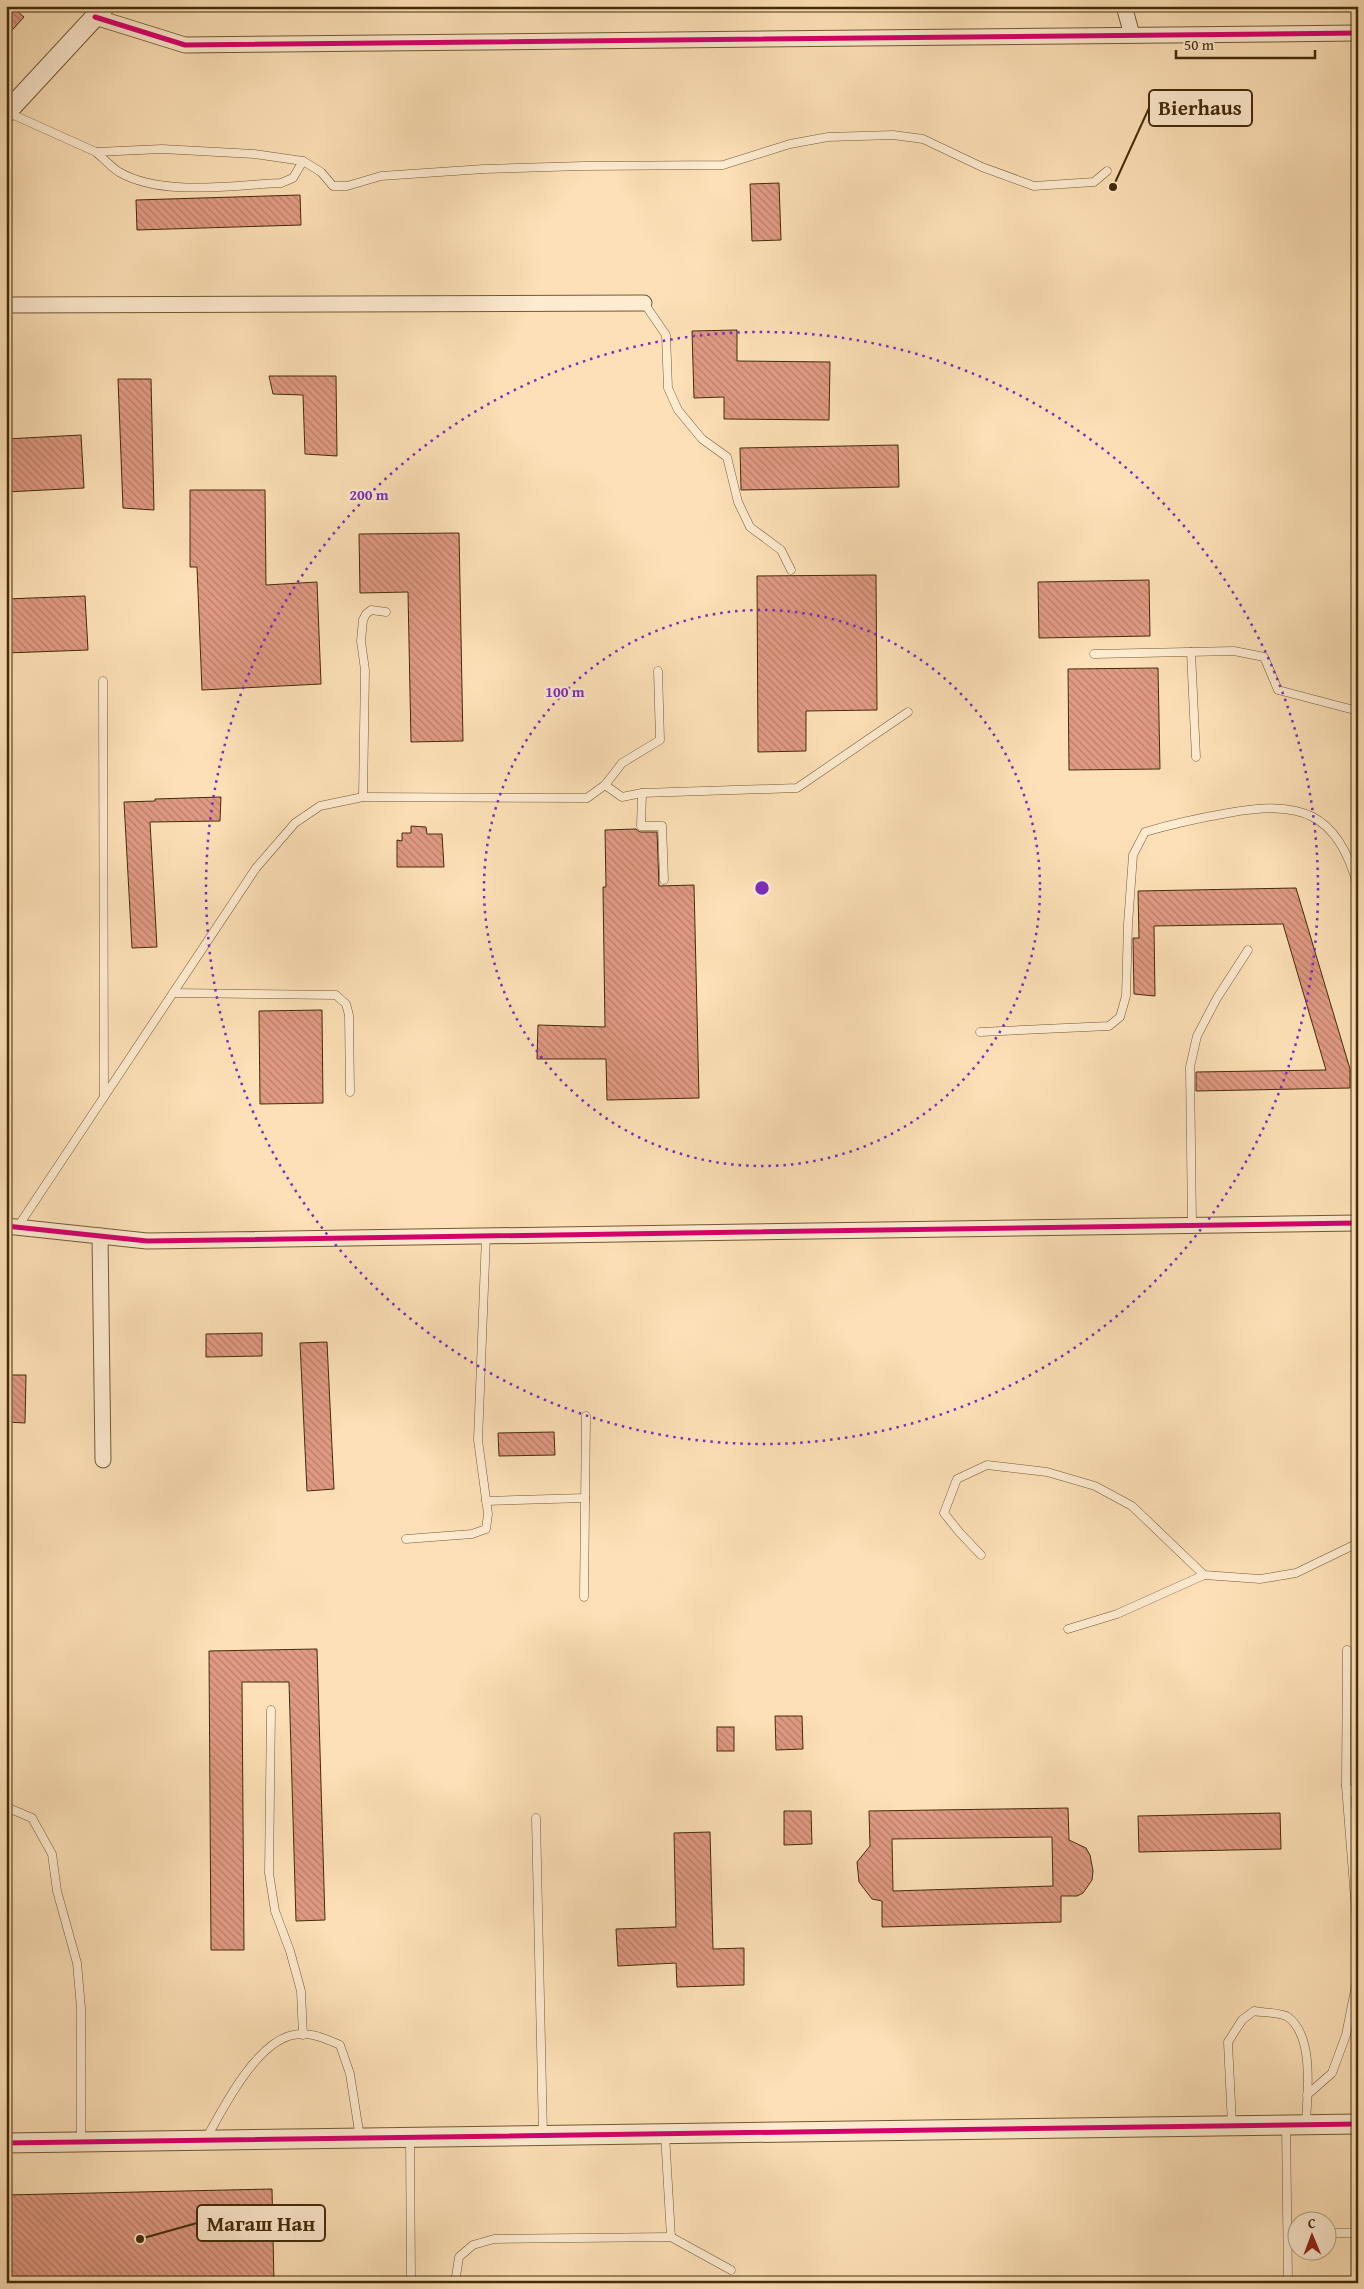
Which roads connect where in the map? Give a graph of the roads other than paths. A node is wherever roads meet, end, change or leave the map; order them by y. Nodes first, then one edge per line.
1 (1124, 6) edge
2 (100, 11) edge
3 (1358, 33) edge
4 (1132, 35) junction
5 (7, 113) edge
6 (96, 152) junction
7 (303, 161) junction
8 (1107, 171) dead end
9 (644, 303) joint
10 (6, 305) edge
11 (791, 570) dead end
12 (386, 612) dead end
13 (1191, 652) junction
14 (1094, 654) dead end
15 (658, 672) dead end
16 (103, 680) dead end
17 (1358, 711) edge
18 (908, 712) dead end
19 (1196, 757) dead end
20 (605, 785) junction
21 (642, 793) junction
22 (363, 797) junction
23 (664, 880) dead end
24 (1358, 887) edge
25 (1248, 950) dead end
26 (173, 993) junction
27 (980, 1032) dead end
28 (350, 1092) dead end
29 (104, 1096) junction
30 (1358, 1223) edge
31 (1192, 1225) junction
32 (12, 1227) edge
33 (100, 1236) junction
34 (486, 1236) junction
35 (586, 1416) dead end
36 (103, 1460) dead end
37 (584, 1498) junction
38 (486, 1501) junction
39 (406, 1539) dead end
40 (1358, 1543) edge
41 (981, 1555) dead end
42 (1204, 1575) junction
43 (584, 1597) dead end
44 (1068, 1629) dead end
45 (1346, 1650) dead end
46 (271, 1710) dead end
47 (1346, 1786) junction
48 (1358, 1798) edge
49 (6, 1807) edge
50 (536, 1818) dead end
51 (1358, 1937) edge
52 (1358, 1974) edge
53 (303, 2036) junction
54 (1306, 2095) junction
55 (1286, 2124) junction
56 (1306, 2124) junction
57 (1358, 2124) edge
58 (1232, 2126) junction
59 (665, 2134) junction
60 (543, 2135) junction
61 (410, 2137) junction
62 (360, 2138) junction
63 (205, 2140) junction
64 (81, 2142) junction
65 (6, 2143) edge
66 (1287, 2212) edge
67 (1336, 2233) edge
68 (1358, 2233) edge
69 (671, 2237) junction
70 (1288, 2262) edge
71 (731, 2270) dead end
72 (411, 2283) edge
73 (454, 2283) edge
74 (1288, 2283) edge

1 - 4 street
2 - 4 street
2 - 5 street
3 - 4 street
5 - 6 lane
6 - 7 lane
6 - 7 lane
7 - 8 lane
9 - 10 street
9 - 11 lane
12 - 22 lane
13 - 14 lane
13 - 17 lane
13 - 19 lane
15 - 20 lane
16 - 29 lane
18 - 21 lane
20 - 21 lane
20 - 22 lane
21 - 23 lane
22 - 26 lane
24 - 27 lane
25 - 31 lane
26 - 28 lane
26 - 29 lane
29 - 32 lane
30 - 31 street
31 - 34 street
32 - 33 street
33 - 34 street
33 - 36 street
34 - 38 lane
35 - 37 lane
37 - 38 lane
37 - 43 lane
38 - 39 lane
40 - 42 lane
41 - 42 lane
42 - 44 lane
45 - 47 lane
46 - 53 lane
47 - 48 lane
47 - 51 lane
49 - 64 lane
50 - 60 lane
52 - 54 lane
53 - 62 lane
53 - 63 lane
54 - 56 lane
54 - 58 lane
55 - 56 street
55 - 58 street
55 - 66 lane
56 - 57 street
58 - 59 street
59 - 60 street
59 - 69 lane
60 - 61 street
61 - 62 street
61 - 72 lane
62 - 63 street
63 - 64 street
64 - 65 street
67 - 68 lane
69 - 71 lane
69 - 73 lane
70 - 74 lane

